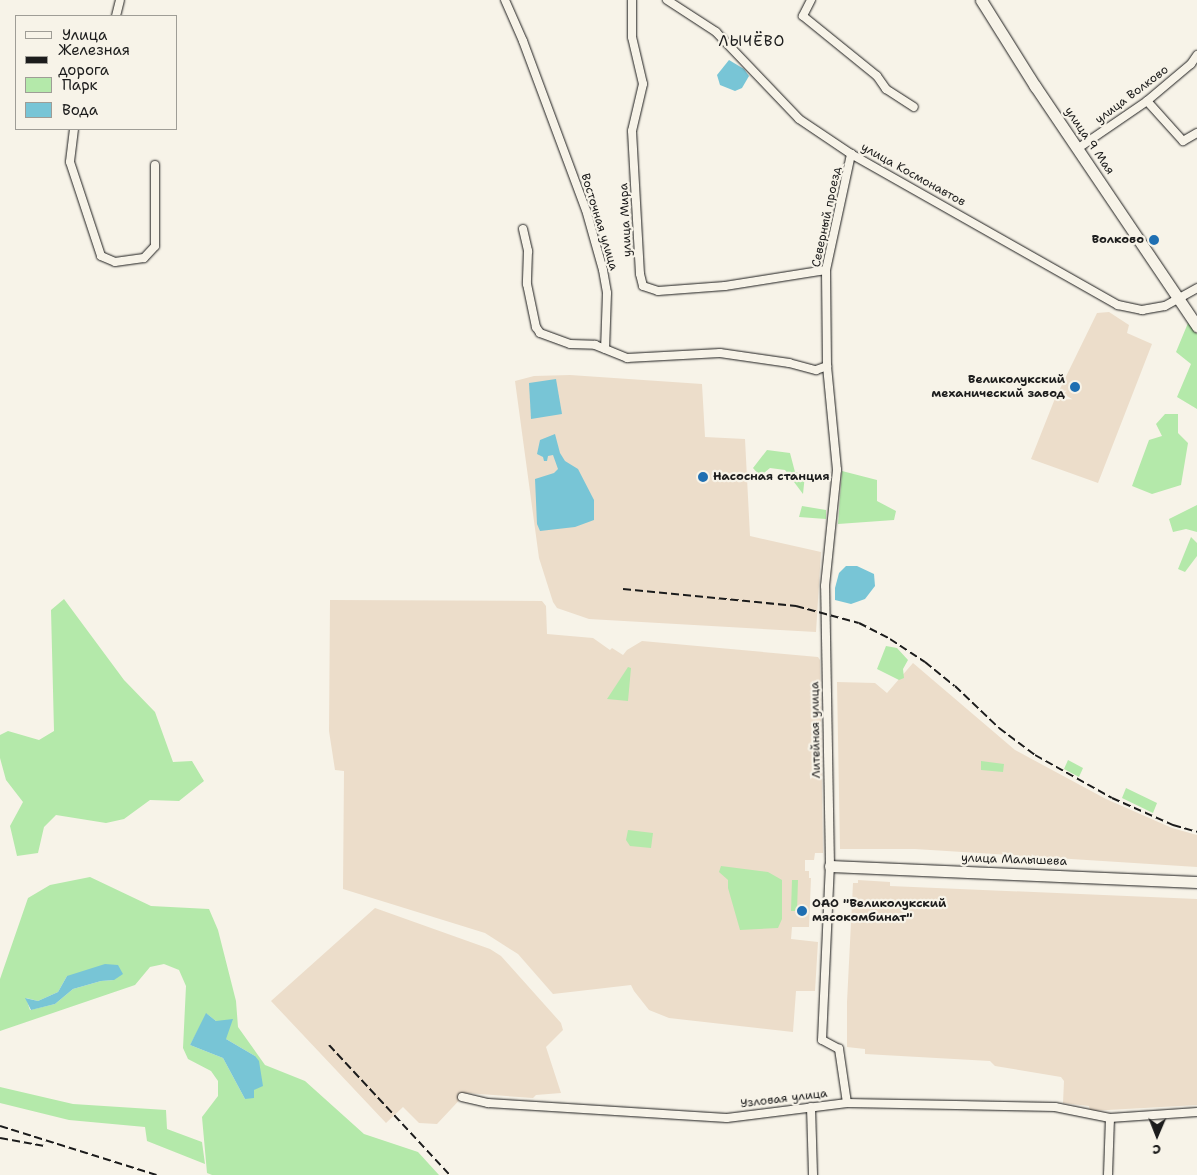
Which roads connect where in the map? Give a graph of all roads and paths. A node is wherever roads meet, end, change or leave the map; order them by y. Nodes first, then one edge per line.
1 (120, 0) edge
2 (505, 0) edge
3 (632, 0) edge
4 (667, 0) edge
5 (811, 0) edge
6 (981, 0) edge
7 (116, 15) edge
8 (1197, 55) edge
9 (1147, 101) junction
10 (914, 107) dead end
11 (74, 130) edge
12 (1197, 132) edge
13 (1077, 149) junction
14 (851, 154) junction
15 (155, 164) dead end
16 (523, 229) dead end
17 (826, 270) junction
18 (1197, 288) edge
19 (1177, 298) junction
20 (1197, 326) edge
21 (828, 346) joint
22 (605, 349) junction
23 (827, 366) junction
24 (830, 866) junction
25 (1197, 882) edge
26 (462, 1097) dead end
27 (847, 1103) junction
28 (811, 1107) junction
29 (1197, 1112) edge
30 (1110, 1118) junction
31 (813, 1175) edge
32 (1108, 1175) edge

1 - 7 street
2 - 22 street, Восточная улица
3 - 17 street, улица Мира
4 - 14 street, улица Космонавтов
5 - 10 street
6 - 13 main road, улица 9 Мая
8 - 9 street, улица Волково
9 - 12 street
9 - 13 street, улица Волково
11 - 15 street
13 - 19 main road, улица 9 Мая
14 - 17 street, Северный проезд
14 - 19 street, улица Космонавтов
16 - 22 street
17 - 21 street, Северный проезд
18 - 19 street, улица Космонавтов
19 - 20 main road, улица 9 Мая
21 - 23 street, Литейная улица
22 - 23 street
23 - 24 street, Литейная улица
24 - 25 main road, улица Малышева
24 - 27 street, Литейная улица
26 - 28 street, Узловая улица
27 - 28 street, Узловая улица
27 - 30 street, Узловая улица
28 - 31 street
29 - 30 street, Узловая улица
30 - 32 street

